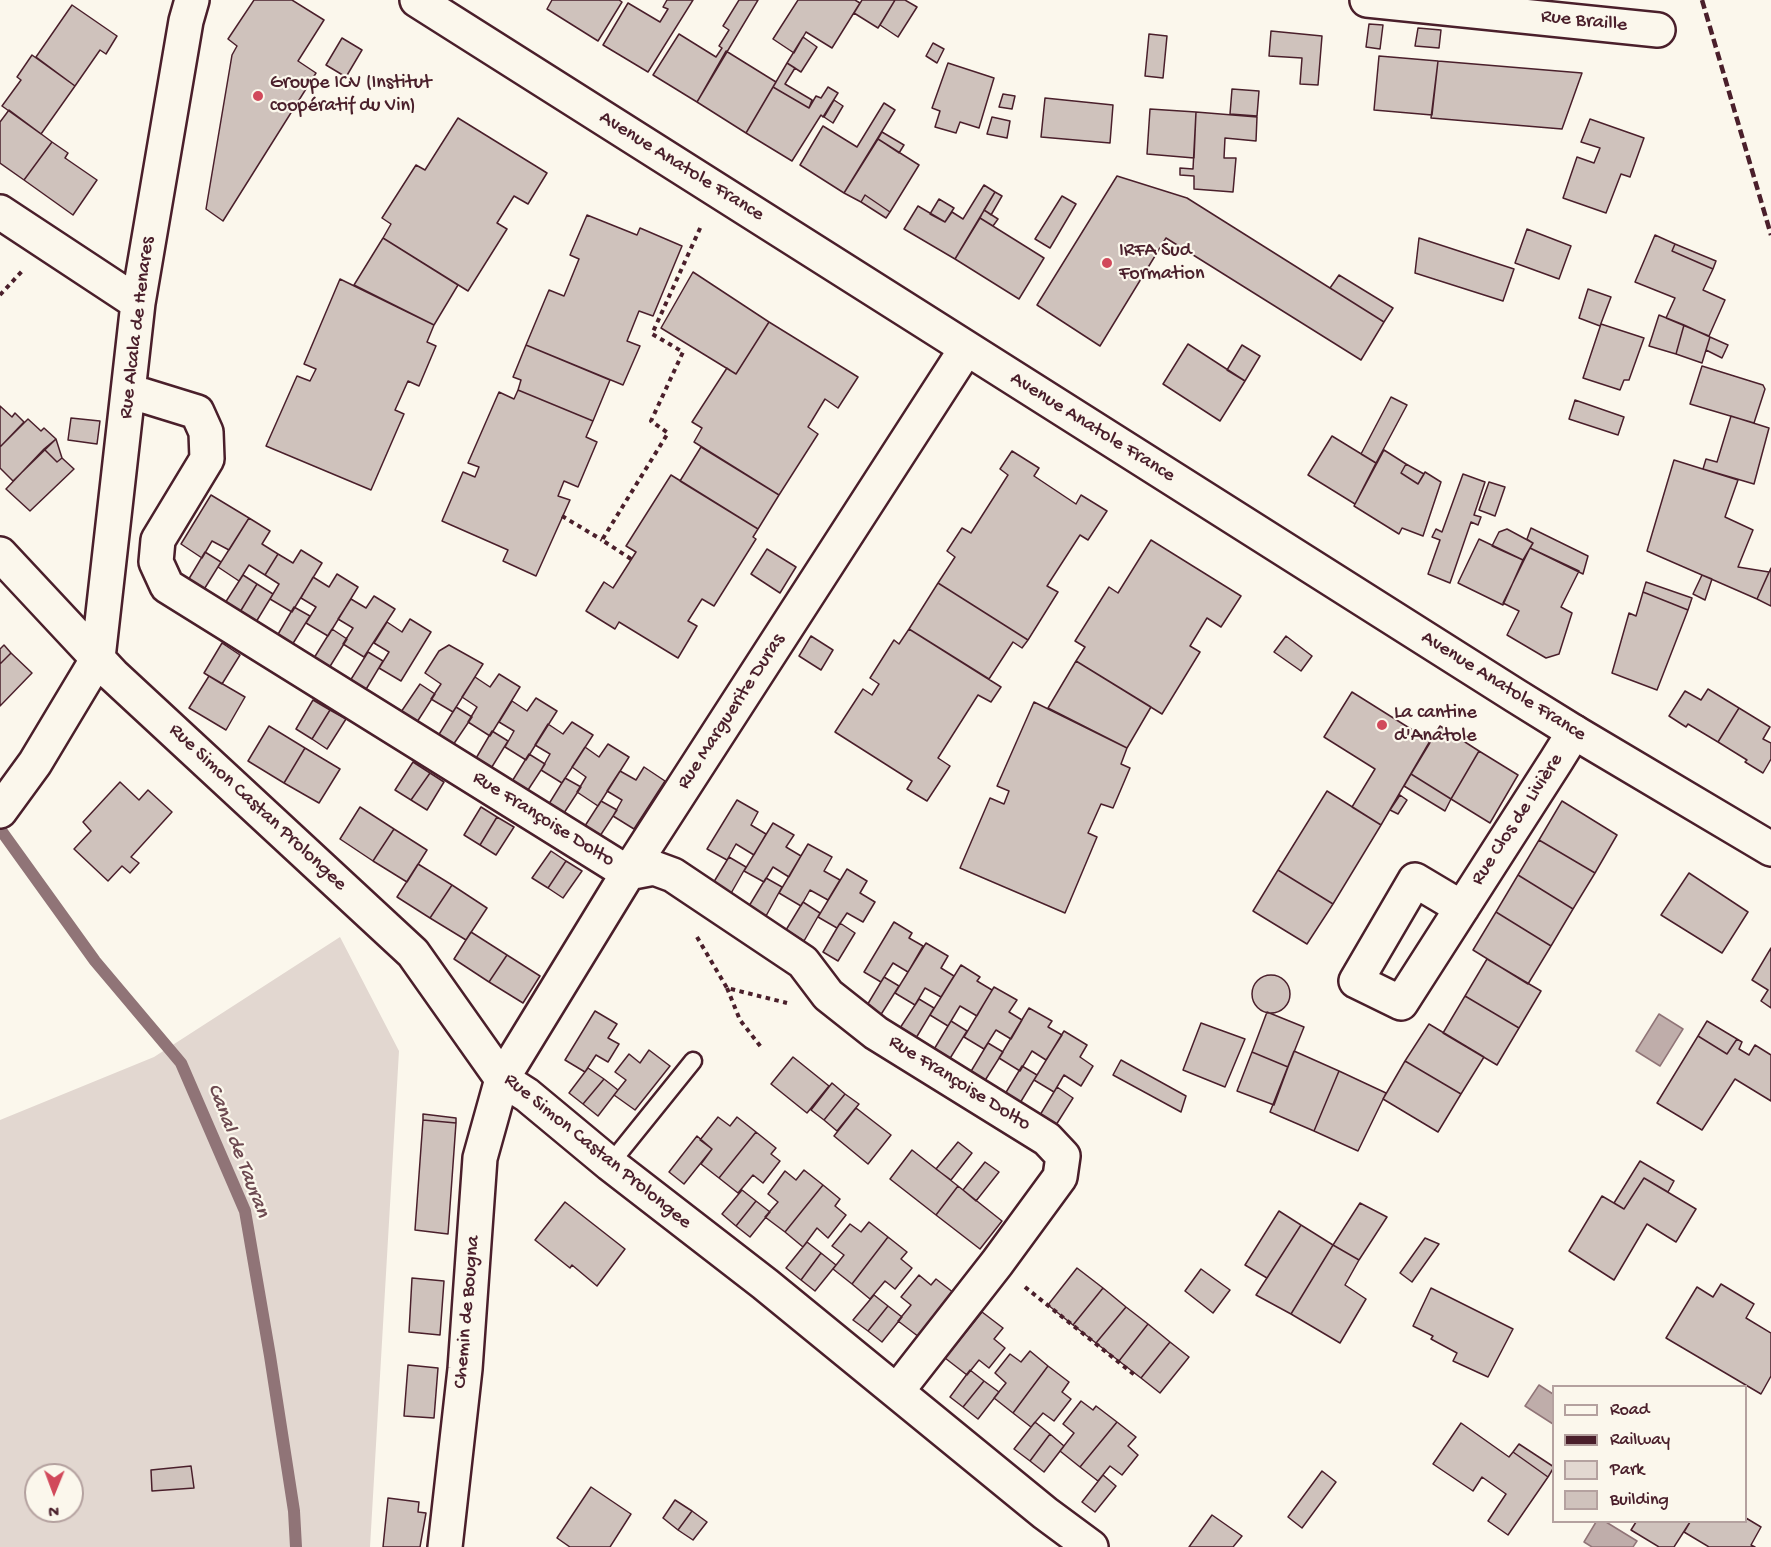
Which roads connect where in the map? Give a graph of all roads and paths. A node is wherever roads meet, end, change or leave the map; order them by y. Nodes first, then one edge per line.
1 (192, 0) edge
2 (417, 0) edge
3 (1367, 0) edge
4 (1658, 30) dead end
5 (718, 190) junction
6 (0, 212) edge
7 (138, 303) junction
8 (966, 349) junction
9 (129, 391) junction
10 (562, 516) dead end
11 (602, 540) junction
12 (0, 554) edge
13 (631, 559) dead end
14 (98, 658) junction
15 (1574, 732) junction
16 (7, 802) edge
17 (1771, 849) edge
18 (628, 873) junction
19 (1462, 908) dead end
20 (727, 988) dead end
21 (761, 1047) dead end
22 (693, 1061) dead end
23 (502, 1079) junction
24 (610, 1164) junction
25 (997, 1263) junction
26 (1136, 1376) dead end
27 (897, 1391) junction
28 (445, 1547) edge
29 (1091, 1547) edge

1 - 7 street, Rue Alcala de Henares
2 - 5 street, Avenue Anatole France
3 - 4 street, Rue Braille
5 - 8 street, Avenue Anatole France
5 - 11 path
6 - 7 street
7 - 9 street, Rue Alcala de Henares
8 - 15 street, Avenue Anatole France
8 - 18 street, Rue Marguerite Duras
9 - 14 street, Rue Alcala de Henares
9 - 18 street, Rue Françoise Dolto
10 - 11 path
11 - 13 path
12 - 14 street, Rue Simon Castan Prolongee
14 - 16 street
14 - 23 street, Rue Simon Castan Prolongee
15 - 17 street, Avenue Anatole France
15 - 19 street, Rue Clos de Livière
18 - 23 street, Rue Marguerite Duras
18 - 25 street, Rue Françoise Dolto
20 - 21 path
22 - 24 lane
23 - 24 street, Rue Simon Castan Prolongee
23 - 28 street, Chemin de Bougna
24 - 27 street, Rue Simon Castan Prolongee
25 - 26 path
25 - 27 street, Rue Françoise Dolto
27 - 29 street, Rue Simon Castan Prolongee

